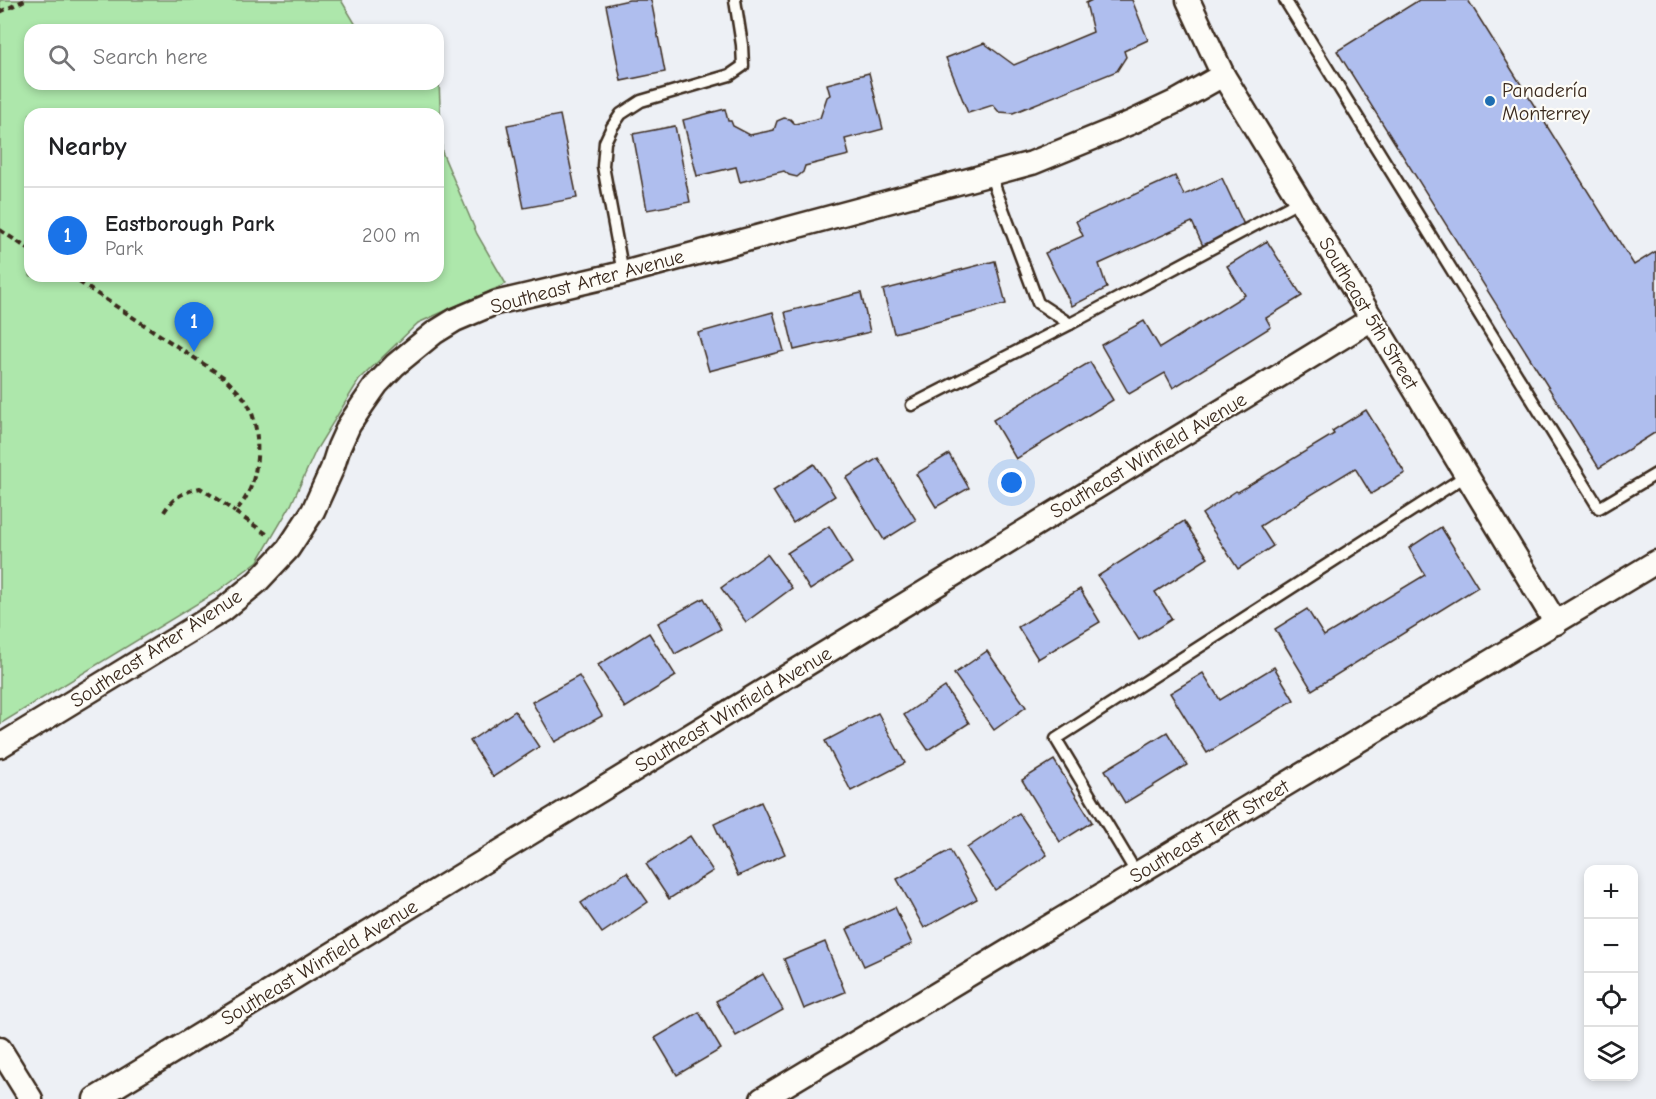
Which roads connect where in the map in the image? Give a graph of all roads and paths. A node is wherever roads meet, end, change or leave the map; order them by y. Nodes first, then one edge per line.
1 (25, 0) edge
2 (735, 0) edge
3 (1188, 0) edge
4 (1285, 0) edge
5 (0, 12) edge
6 (1223, 75) junction
7 (990, 174) junction
8 (1300, 201) junction
9 (0, 230) edge
10 (24, 246) edge
11 (623, 273) junction
12 (78, 282) edge
13 (1372, 319) junction
14 (1070, 324) junction
15 (912, 405) dead end
16 (1656, 474) edge
17 (1467, 475) junction
18 (164, 512) dead end
19 (235, 512) junction
20 (288, 549) junction
21 (1656, 562) edge
22 (1556, 623) junction
23 (0, 746) edge
24 (1137, 874) junction
25 (0, 1049) edge
26 (31, 1099) edge
27 (95, 1099) edge
28 (762, 1099) edge

1 - 5 path
2 - 11 lane
3 - 6 street, Southeast 5th Street
4 - 16 lane
6 - 7 street, Southeast Arter Avenue
6 - 8 street, Southeast 5th Street
7 - 11 street, Southeast Arter Avenue
7 - 14 lane
8 - 13 street, Southeast 5th Street
8 - 14 lane
9 - 10 path
11 - 20 street, Southeast Arter Avenue
12 - 19 path
13 - 17 street, Southeast 5th Street
13 - 27 street, Southeast Winfield Avenue
14 - 15 lane
17 - 22 street, Southeast 5th Street
17 - 24 lane
18 - 19 path
19 - 20 path
20 - 23 street, Southeast Arter Avenue
21 - 22 street, Southeast Tefft Street
22 - 24 street, Southeast Tefft Street
24 - 28 street, Southeast Tefft Street
25 - 26 street

